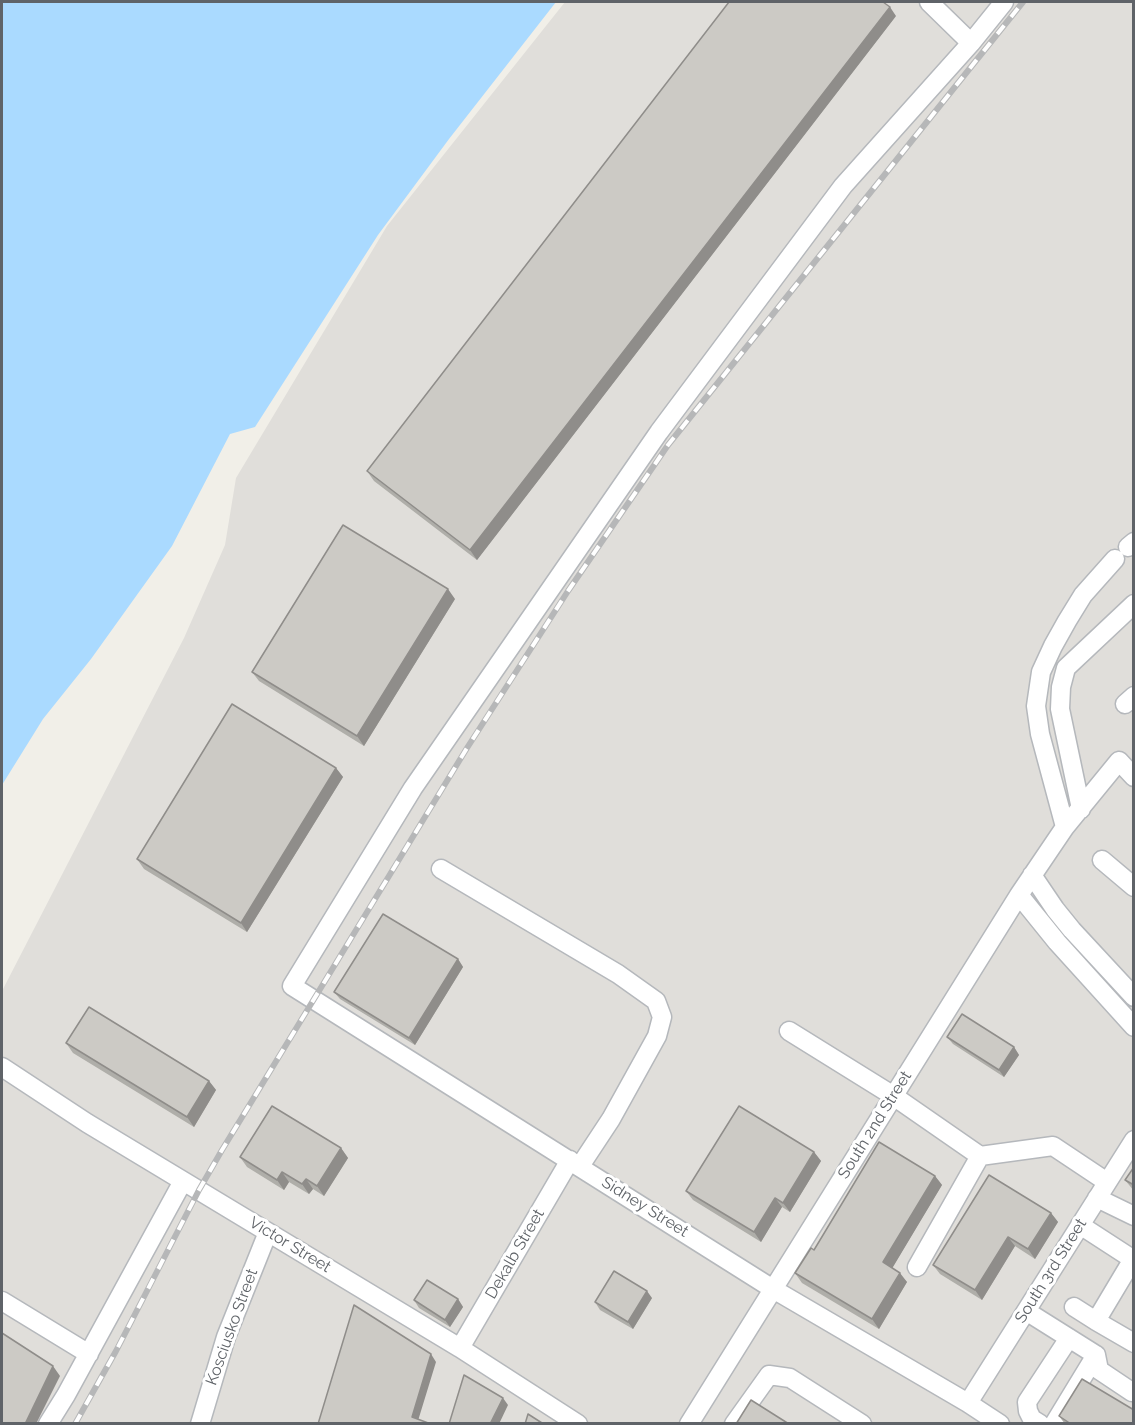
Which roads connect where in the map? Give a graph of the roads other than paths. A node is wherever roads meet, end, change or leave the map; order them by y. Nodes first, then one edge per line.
1 (929, 2) edge
2 (1004, 2) edge
3 (971, 43) junction
4 (1126, 549) edge
5 (1134, 604) edge
6 (1134, 777) edge
7 (1081, 810) junction
8 (1065, 827) junction
9 (1102, 860) dead end
10 (441, 868) dead end
11 (1032, 875) junction
12 (1134, 887) edge
13 (1018, 894) junction
14 (1134, 997) edge
15 (1134, 1027) edge
16 (789, 1031) dead end
17 (2, 1066) edge
18 (893, 1096) junction
19 (1134, 1140) edge
20 (980, 1156) junction
21 (575, 1163) junction
22 (183, 1181) junction
23 (1107, 1182) junction
24 (1097, 1198) junction
25 (1134, 1216) edge
26 (1080, 1225) junction
27 (268, 1232) junction
28 (1133, 1260) edge
29 (917, 1267) dead end
30 (773, 1289) junction
31 (2, 1301) edge
32 (1074, 1307) dead end
33 (1026, 1311) junction
34 (1096, 1321) junction
35 (1069, 1338) junction
36 (1134, 1343) edge
37 (460, 1348) junction
38 (89, 1354) junction
39 (1096, 1355) junction
40 (1132, 1392) edge
41 (968, 1402) junction
42 (572, 1422) edge
43 (48, 1424) edge
44 (200, 1424) edge
45 (688, 1424) edge
46 (734, 1424) edge
47 (862, 1424) edge
48 (1000, 1424) edge
49 (1040, 1424) edge
50 (1054, 1424) edge

1 - 3 street
2 - 3 street
3 - 21 street, Sidney Street
4 - 8 street
5 - 7 street
6 - 7 street, South 2nd Street
7 - 8 street, South 2nd Street
8 - 11 street, South 2nd Street
9 - 12 street
10 - 21 street, Dekalb Street
11 - 13 street, South 2nd Street
11 - 14 street
13 - 15 street
13 - 18 street, South 2nd Street
16 - 18 street
17 - 22 street, Victor Street
18 - 20 street
18 - 30 street, South 2nd Street
19 - 23 street, South 3rd Street
20 - 23 street
20 - 29 street
21 - 30 street, Sidney Street
21 - 37 street, Dekalb Street
22 - 27 street, Victor Street
22 - 38 street
23 - 24 street, South 3rd Street
24 - 25 street
24 - 26 street, South 3rd Street
26 - 28 street
26 - 33 street, South 3rd Street
27 - 37 street, Victor Street
27 - 44 street, Kosciusko Street
28 - 34 street
30 - 41 street, Sidney Street
30 - 45 street, South 2nd Street
31 - 38 street
32 - 34 street
33 - 35 street
33 - 41 street, South 3rd Street
34 - 36 street
35 - 39 street
35 - 49 street
37 - 42 street, Victor Street
38 - 43 street
39 - 40 street
39 - 50 street
41 - 48 street, Sidney Street
46 - 47 street

